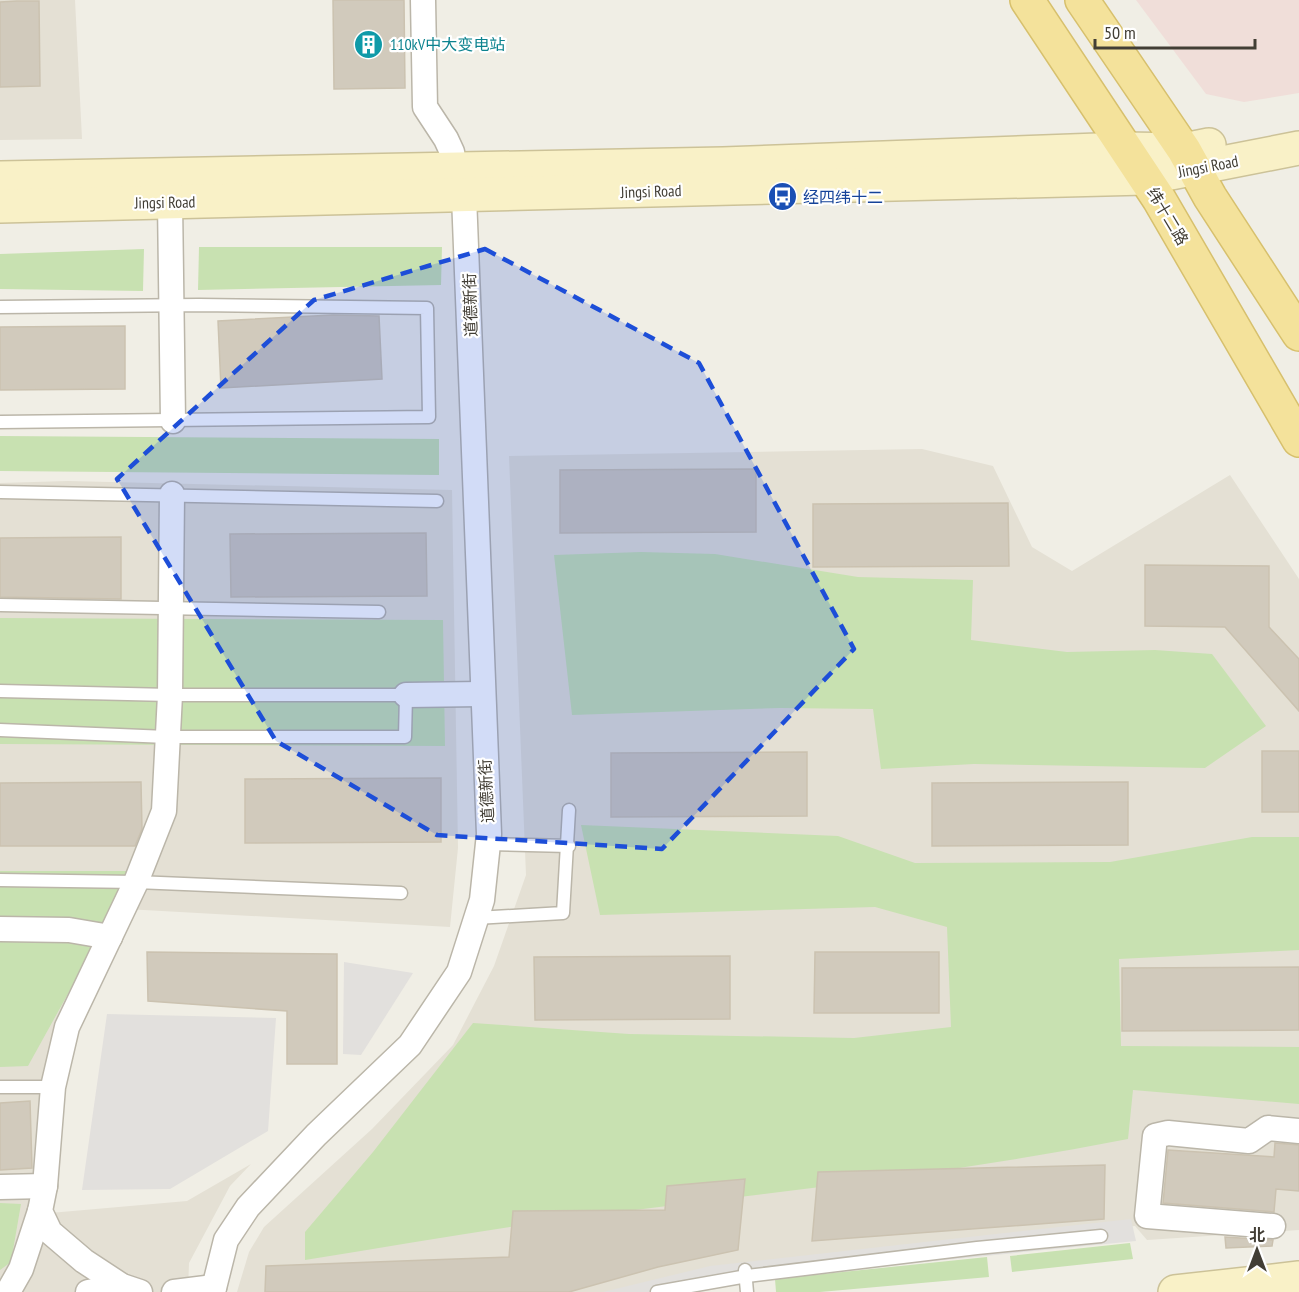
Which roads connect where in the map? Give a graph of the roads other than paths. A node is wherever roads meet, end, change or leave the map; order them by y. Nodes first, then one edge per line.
1 (423, 0) edge
2 (1027, 0) edge
3 (1082, 0) edge
4 (1299, 127) edge
5 (1299, 148) edge
6 (1125, 149) junction
7 (1189, 159) junction
8 (0, 178) edge
9 (1145, 178) junction
10 (460, 183) junction
11 (170, 202) junction
12 (0, 206) edge
13 (171, 305) junction
14 (0, 307) edge
15 (1299, 334) edge
16 (173, 421) junction
17 (0, 422) edge
18 (1299, 440) edge
19 (0, 492) edge
20 (172, 494) junction
21 (437, 501) dead end
22 (0, 605) edge
23 (171, 608) junction
24 (379, 612) dead end
25 (0, 691) edge
26 (482, 694) junction
27 (170, 695) junction
28 (406, 695) junction
29 (0, 730) edge
30 (167, 737) junction
31 (569, 810) dead end
32 (488, 844) junction
33 (569, 846) junction
34 (0, 880) edge
35 (136, 882) junction
36 (401, 893) dead end
37 (476, 918) junction
38 (0, 928) edge
39 (110, 937) junction
40 (0, 1087) edge
41 (53, 1087) junction
42 (1299, 1131) edge
43 (45, 1186) junction
44 (0, 1187) edge
45 (40, 1211) junction
46 (1273, 1226) dead end
47 (1101, 1236) dead end
48 (746, 1273) junction
49 (1299, 1278) edge
50 (131, 1289) edge
51 (213, 1290) edge
52 (8, 1292) edge
53 (88, 1292) edge
54 (174, 1292) edge
55 (657, 1292) edge
56 (747, 1292) edge
57 (1175, 1292) edge

1 - 10 street, 道德新街
2 - 6 main road, 纬十二路
3 - 7 main road
4 - 7 main road, Jingsi Road
5 - 7 main road, Jingsi Road
6 - 7 main road, Jingsi Road
6 - 9 main road, 纬十二路
6 - 10 main road, Jingsi Road
7 - 9 main road, Jingsi Road
7 - 15 main road
8 - 10 main road, Jingsi Road
9 - 10 main road, Jingsi Road
9 - 18 main road, 纬十二路
10 - 11 main road, Jingsi Road
10 - 26 street, 道德新街
11 - 12 main road, Jingsi Road
11 - 13 street
13 - 14 lane
13 - 16 street
13 - 16 lane
16 - 17 lane
19 - 20 lane
20 - 21 lane
20 - 23 street
22 - 23 lane
23 - 24 lane
23 - 27 street
25 - 27 lane
26 - 28 street
26 - 32 street, 道德新街
27 - 28 lane
27 - 30 street
28 - 30 lane
29 - 30 lane
30 - 35 street
31 - 33 lane
32 - 33 lane
32 - 37 street, 道德新街
33 - 37 lane
34 - 35 lane
35 - 36 lane
35 - 39 street
37 - 51 street, 道德新街
38 - 39 street
39 - 41 street
40 - 41 lane
41 - 43 street
42 - 46 street
43 - 44 street
43 - 45 street
45 - 50 street
45 - 52 street
47 - 48 lane
48 - 55 lane
48 - 56 lane
49 - 57 main road
50 - 53 street
51 - 54 street

